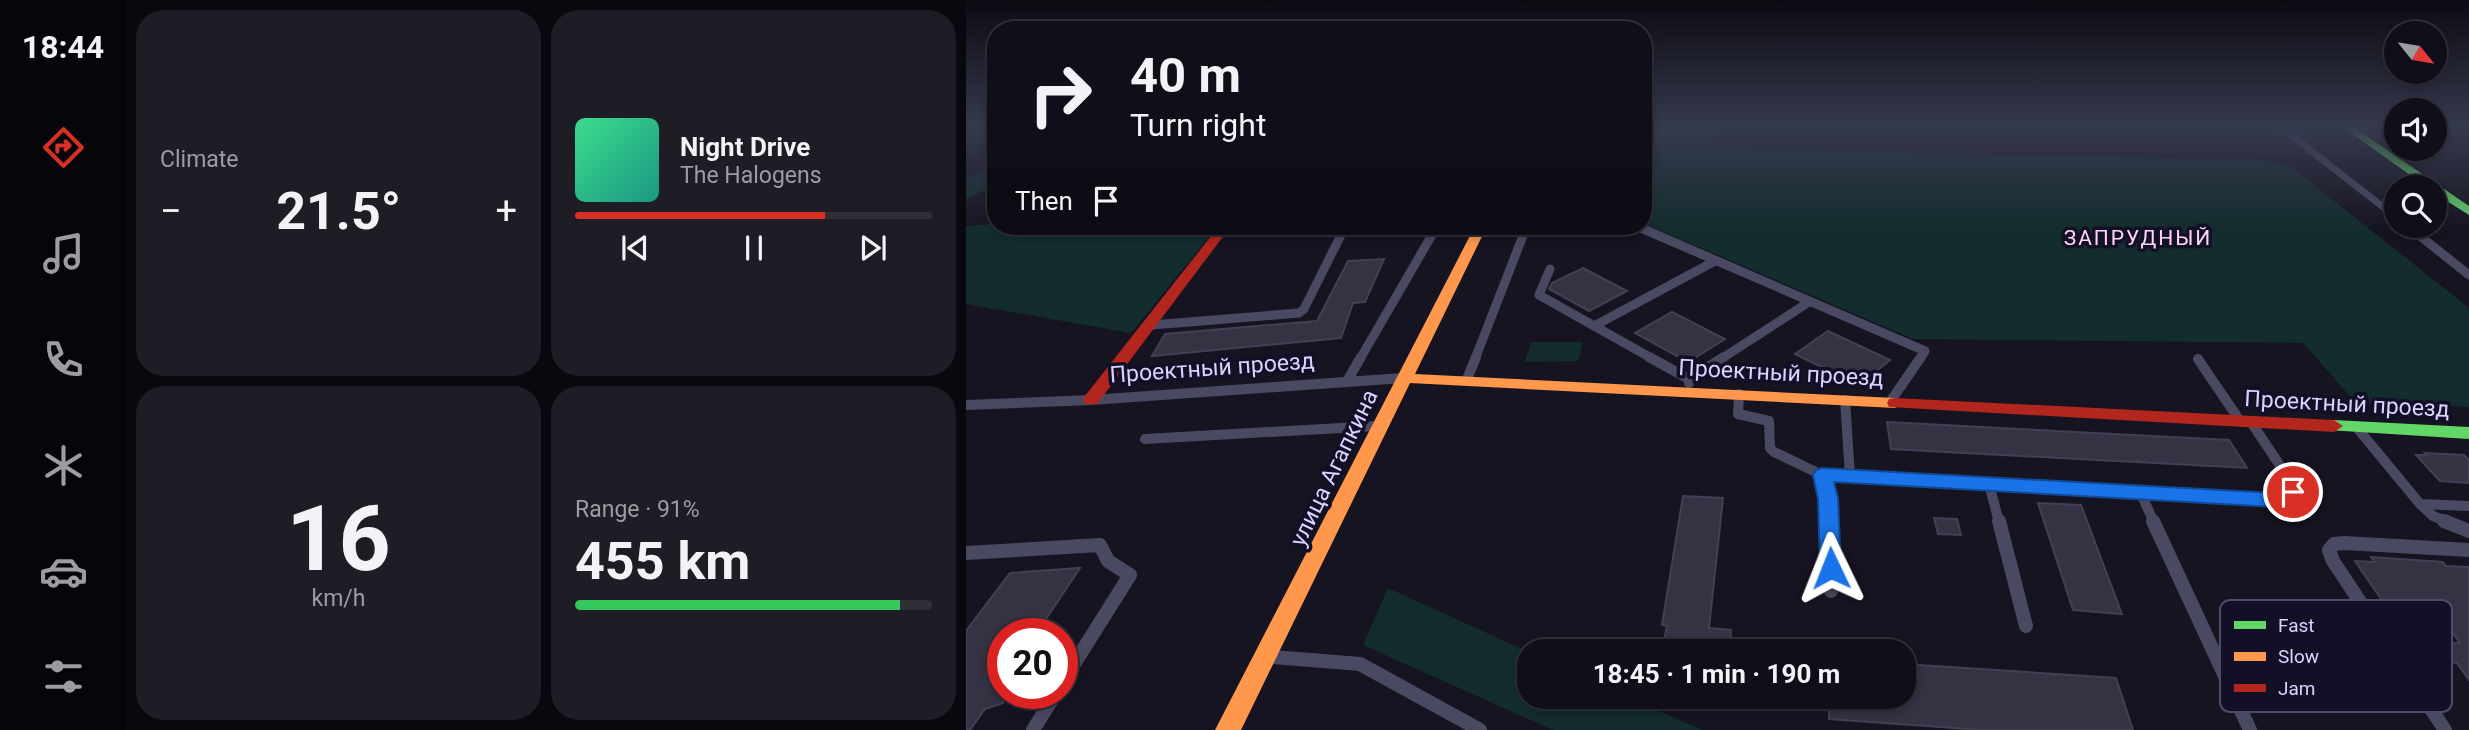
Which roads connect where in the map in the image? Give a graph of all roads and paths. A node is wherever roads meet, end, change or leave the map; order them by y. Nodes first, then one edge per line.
1 (2326, 162) edge
2 (2398, 162) edge
3 (2417, 175) edge
4 (2447, 196) edge
5 (2384, 208) edge
6 (2469, 211) edge
7 (1652, 234) edge
8 (1218, 235) edge
9 (1341, 235) edge
10 (1432, 235) edge
11 (1476, 235) edge
12 (1524, 235) edge
13 (2422, 238) edge
14 (1715, 261) junction
15 (1550, 269) dead end
16 (2469, 275) edge
17 (1809, 302) junction
18 (1149, 325) junction
19 (1594, 326) junction
20 (2198, 359) dead end
21 (1404, 378) junction
22 (1468, 379) junction
23 (1347, 381) junction
24 (1689, 385) junction
25 (1739, 393) junction
26 (1845, 399) junction
27 (1091, 400) junction
28 (1889, 402) junction
29 (966, 405) edge
30 (2246, 422) junction
31 (1380, 425) junction
32 (2356, 427) junction
33 (2469, 433) edge
34 (1145, 439) dead end
35 (1822, 475) junction
36 (1850, 476) junction
37 (1989, 484) junction
38 (2140, 492) junction
39 (2420, 504) junction
40 (2469, 506) edge
41 (2469, 531) edge
42 (2469, 551) edge
43 (966, 553) edge
44 (1832, 592) dead end
45 (2359, 600) edge
46 (2026, 626) dead end
47 (1265, 657) junction
48 (1078, 658) edge
49 (2220, 665) edge
50 (1046, 709) edge
51 (2242, 712) edge
52 (2433, 712) edge
53 (1033, 730) edge
54 (1228, 730) edge
55 (1480, 730) edge
56 (2250, 730) edge
57 (2445, 730) edge

1 - 5 lane
2 - 3 street
4 - 6 street
7 - 14 lane
8 - 18 street
9 - 18 lane
10 - 23 lane
11 - 21 street, улица Агапкина
12 - 22 lane
13 - 16 lane
14 - 17 lane
14 - 19 lane
15 - 19 lane
17 - 24 lane
17 - 28 lane
18 - 27 street
19 - 24 lane
20 - 30 lane
21 - 22 street, Проектный проезд
21 - 23 lane, Проектный проезд
21 - 31 street, улица Агапкина
22 - 24 street, Проектный проезд
23 - 27 lane, Проектный проезд
24 - 25 street, Проектный проезд
25 - 26 street, Проектный проезд
25 - 35 lane
26 - 28 street, Проектный проезд
26 - 36 lane
27 - 29 lane, Проектный проезд
28 - 30 street, Проектный проезд
30 - 32 street, Проектный проезд
30 - 38 lane
31 - 34 lane
31 - 47 street, улица Агапкина
32 - 33 street, Проектный проезд
32 - 39 lane
35 - 36 lane
35 - 44 lane
36 - 37 lane
37 - 38 lane
37 - 46 lane
38 - 49 lane
39 - 40 lane
39 - 41 lane
42 - 45 lane
43 - 48 lane
47 - 54 street, улица Агапкина
47 - 55 lane
50 - 53 lane
51 - 56 lane
52 - 57 lane

